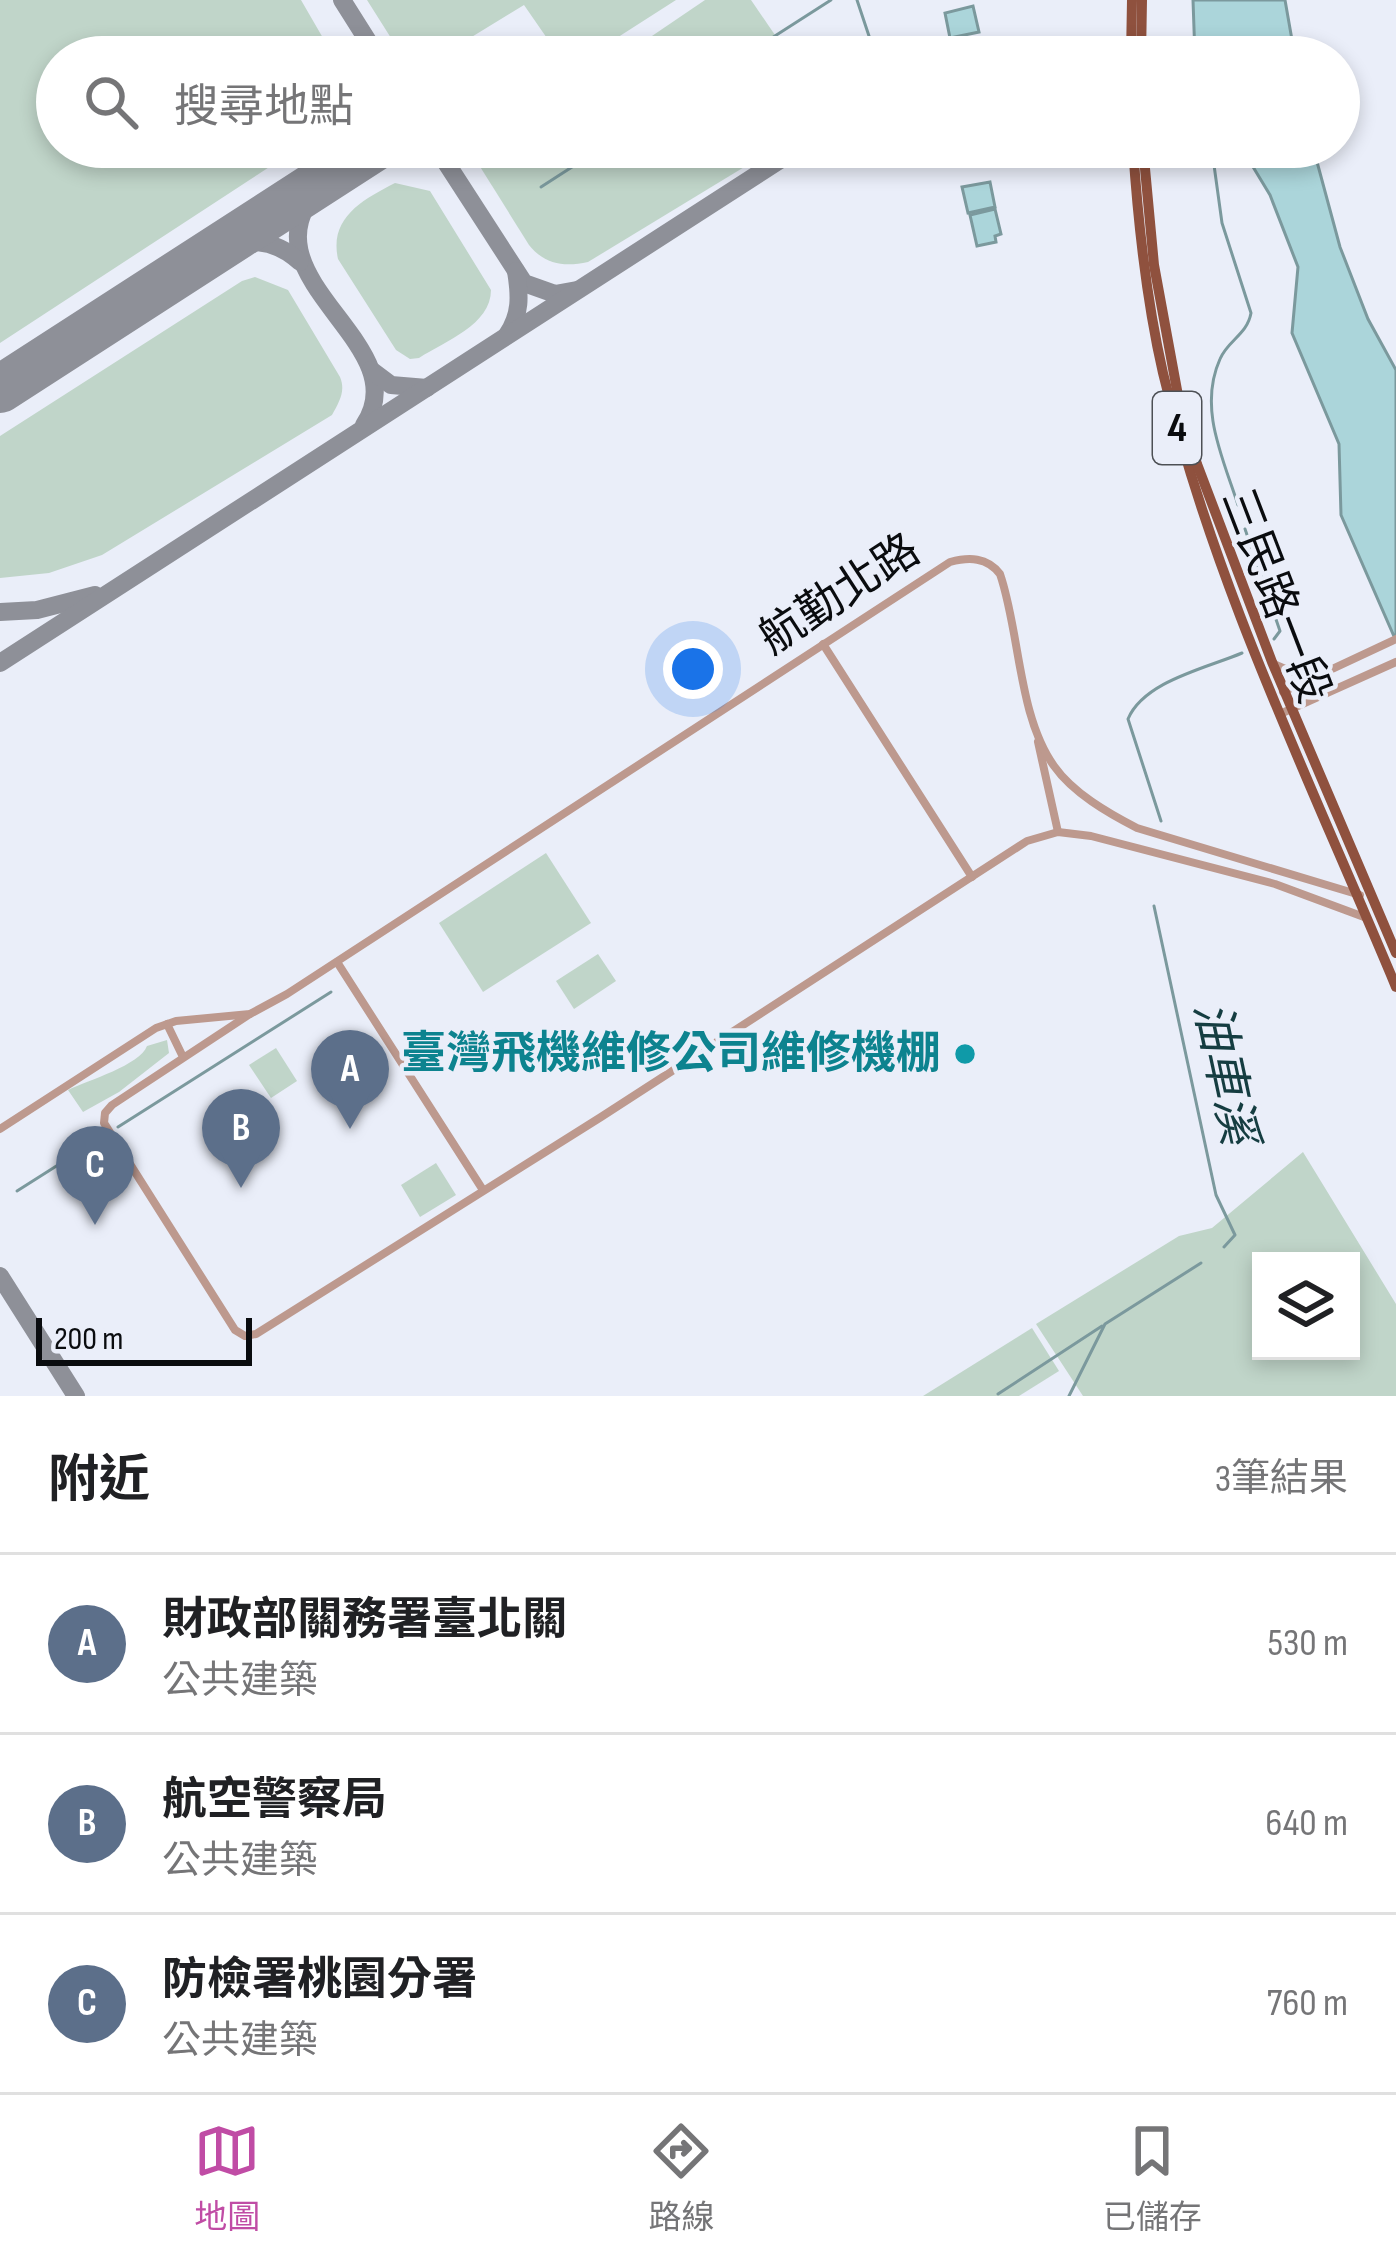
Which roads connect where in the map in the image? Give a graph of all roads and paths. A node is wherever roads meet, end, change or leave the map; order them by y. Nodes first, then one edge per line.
1 (1132, 0) edge
2 (1142, 0) edge
3 (1131, 36) edge
4 (1142, 36) edge
5 (1135, 168) edge
6 (1145, 168) edge
7 (1393, 640) edge
8 (823, 644) junction
9 (1272, 662) junction
10 (1396, 662) edge
11 (1326, 671) junction
12 (1278, 694) junction
13 (1286, 712) junction
14 (1036, 729) junction
15 (1058, 832) junction
16 (972, 877) junction
17 (1358, 895) junction
18 (1372, 899) junction
19 (1367, 918) junction
20 (1383, 923) junction
21 (1396, 953) edge
22 (337, 962) junction
23 (1396, 986) edge
24 (250, 1014) junction
25 (167, 1024) junction
26 (183, 1057) junction
27 (0, 1130) edge
28 (483, 1190) junction

1 - 3 main road
2 - 4 main road
5 - 12 main road, 三民路一段 / 4
6 - 9 main road, 三民路一段 / 4
7 - 11 street
8 - 14 street, 航勤北路
8 - 16 street
8 - 22 street, 航勤北路
9 - 11 street
9 - 12 main road, 三民路一段 / 4
10 - 13 street
11 - 12 street
12 - 13 main road, 三民路一段 / 4
13 - 17 main road, 三民路一段 / 4
13 - 18 main road, 三民路一段 / 4
14 - 15 street
14 - 17 street, 航勤北路
15 - 16 street
15 - 19 street
16 - 28 street
17 - 18 street, 航勤北路
17 - 19 main road, 三民路一段 / 4
18 - 20 main road, 4
19 - 20 street
19 - 23 main road, 4
20 - 21 main road, 4
22 - 24 street, 航勤北路
22 - 28 street
24 - 25 street, 航勤北路
24 - 26 street
25 - 26 street
25 - 27 street, 航勤北路
26 - 28 street

